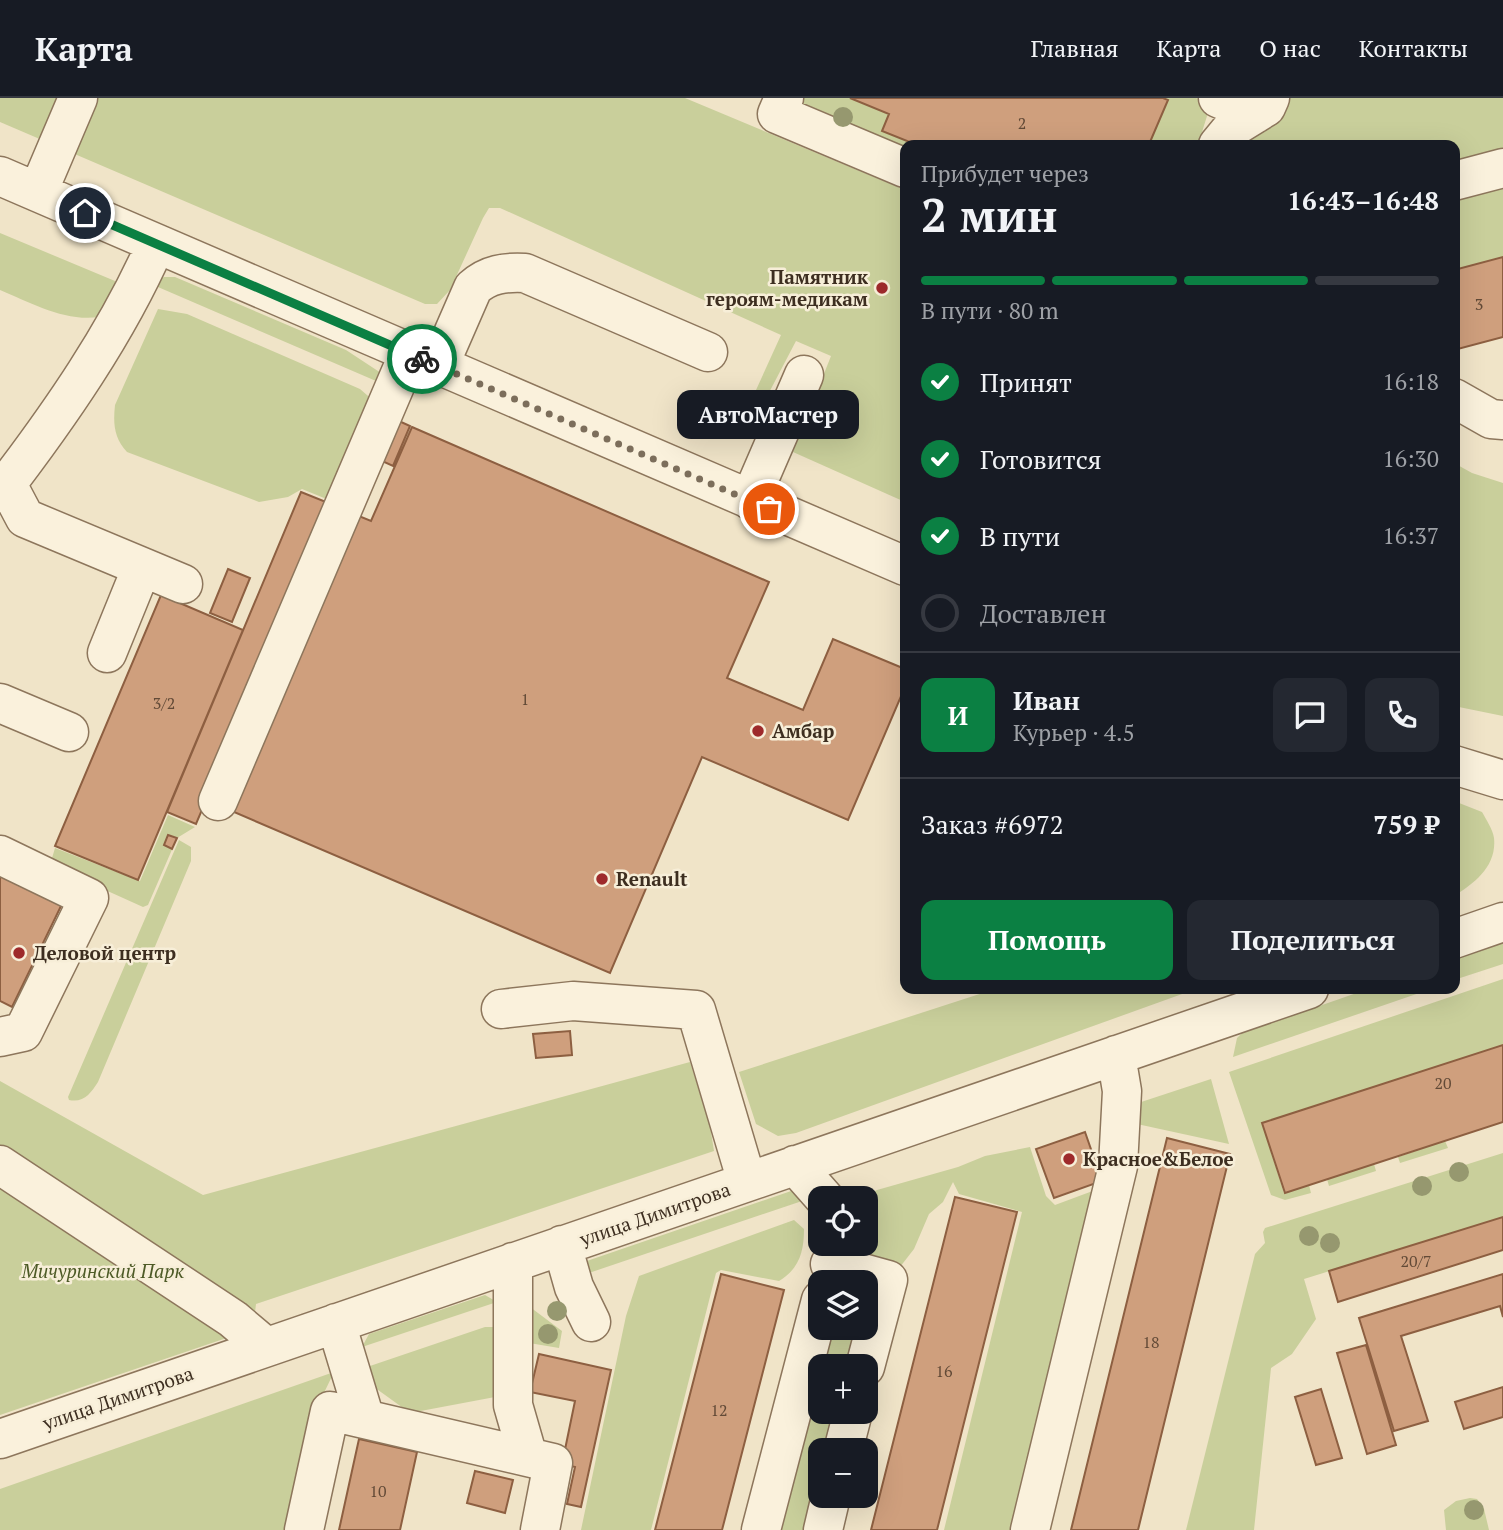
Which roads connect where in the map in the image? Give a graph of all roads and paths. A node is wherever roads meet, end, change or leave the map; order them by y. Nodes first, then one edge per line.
1 (78, 98) edge
2 (784, 98) edge
3 (1218, 98) edge
4 (1263, 106) edge
5 (1222, 140) edge
6 (900, 166) edge
7 (1503, 168) edge
8 (0, 176) edge
9 (1460, 179) edge
10 (38, 192) junction
11 (156, 244) junction
12 (708, 352) dead end
13 (424, 360) junction
14 (804, 375) dead end
15 (1460, 401) edge
16 (1503, 420) edge
17 (4, 488) edge
18 (750, 500) junction
19 (900, 564) edge
20 (142, 567) junction
21 (183, 584) dead end
22 (107, 653) dead end
23 (0, 703) edge
24 (69, 733) dead end
25 (1460, 767) edge
26 (1503, 780) edge
27 (218, 801) dead end
28 (0, 855) edge
29 (1503, 922) edge
30 (1460, 937) edge
31 (1294, 994) edge
32 (501, 1009) dead end
33 (0, 1037) edge
34 (1116, 1055) junction
35 (0, 1165) edge
36 (796, 1165) junction
37 (747, 1182) junction
38 (814, 1186) edge
39 (562, 1245) junction
40 (513, 1262) junction
41 (878, 1279) edge
42 (878, 1318) edge
43 (591, 1322) dead end
44 (336, 1323) junction
45 (811, 1340) edge
46 (267, 1347) junction
47 (365, 1419) junction
48 (0, 1439) edge
49 (528, 1457) junction
50 (828, 1508) edge
51 (304, 1530) edge
52 (540, 1530) edge
53 (761, 1530) edge
54 (822, 1530) edge
55 (1030, 1530) edge

1 - 10 street
2 - 6 street
3 - 4 street
4 - 5 street
7 - 9 street
8 - 10 street
10 - 11 street
11 - 13 street
11 - 17 street
12 - 13 street
13 - 18 street
13 - 27 street
14 - 18 street
15 - 16 street
17 - 20 street
18 - 19 street
20 - 21 street
20 - 22 street
23 - 24 street
25 - 26 street
28 - 33 street
29 - 30 street
31 - 34 street, улица Димитрова
32 - 37 street
34 - 36 street, улица Димитрова
34 - 55 street
35 - 46 street
36 - 37 street, улица Димитрова
36 - 38 street
37 - 39 street, улица Димитрова
39 - 40 street, улица Димитрова
39 - 43 street
40 - 44 street, улица Димитрова
40 - 49 street
41 - 42 street
44 - 46 street, улица Димитрова
44 - 47 street
45 - 53 street
46 - 48 street, улица Димитрова
47 - 49 street
47 - 51 street
49 - 52 street
50 - 54 street

